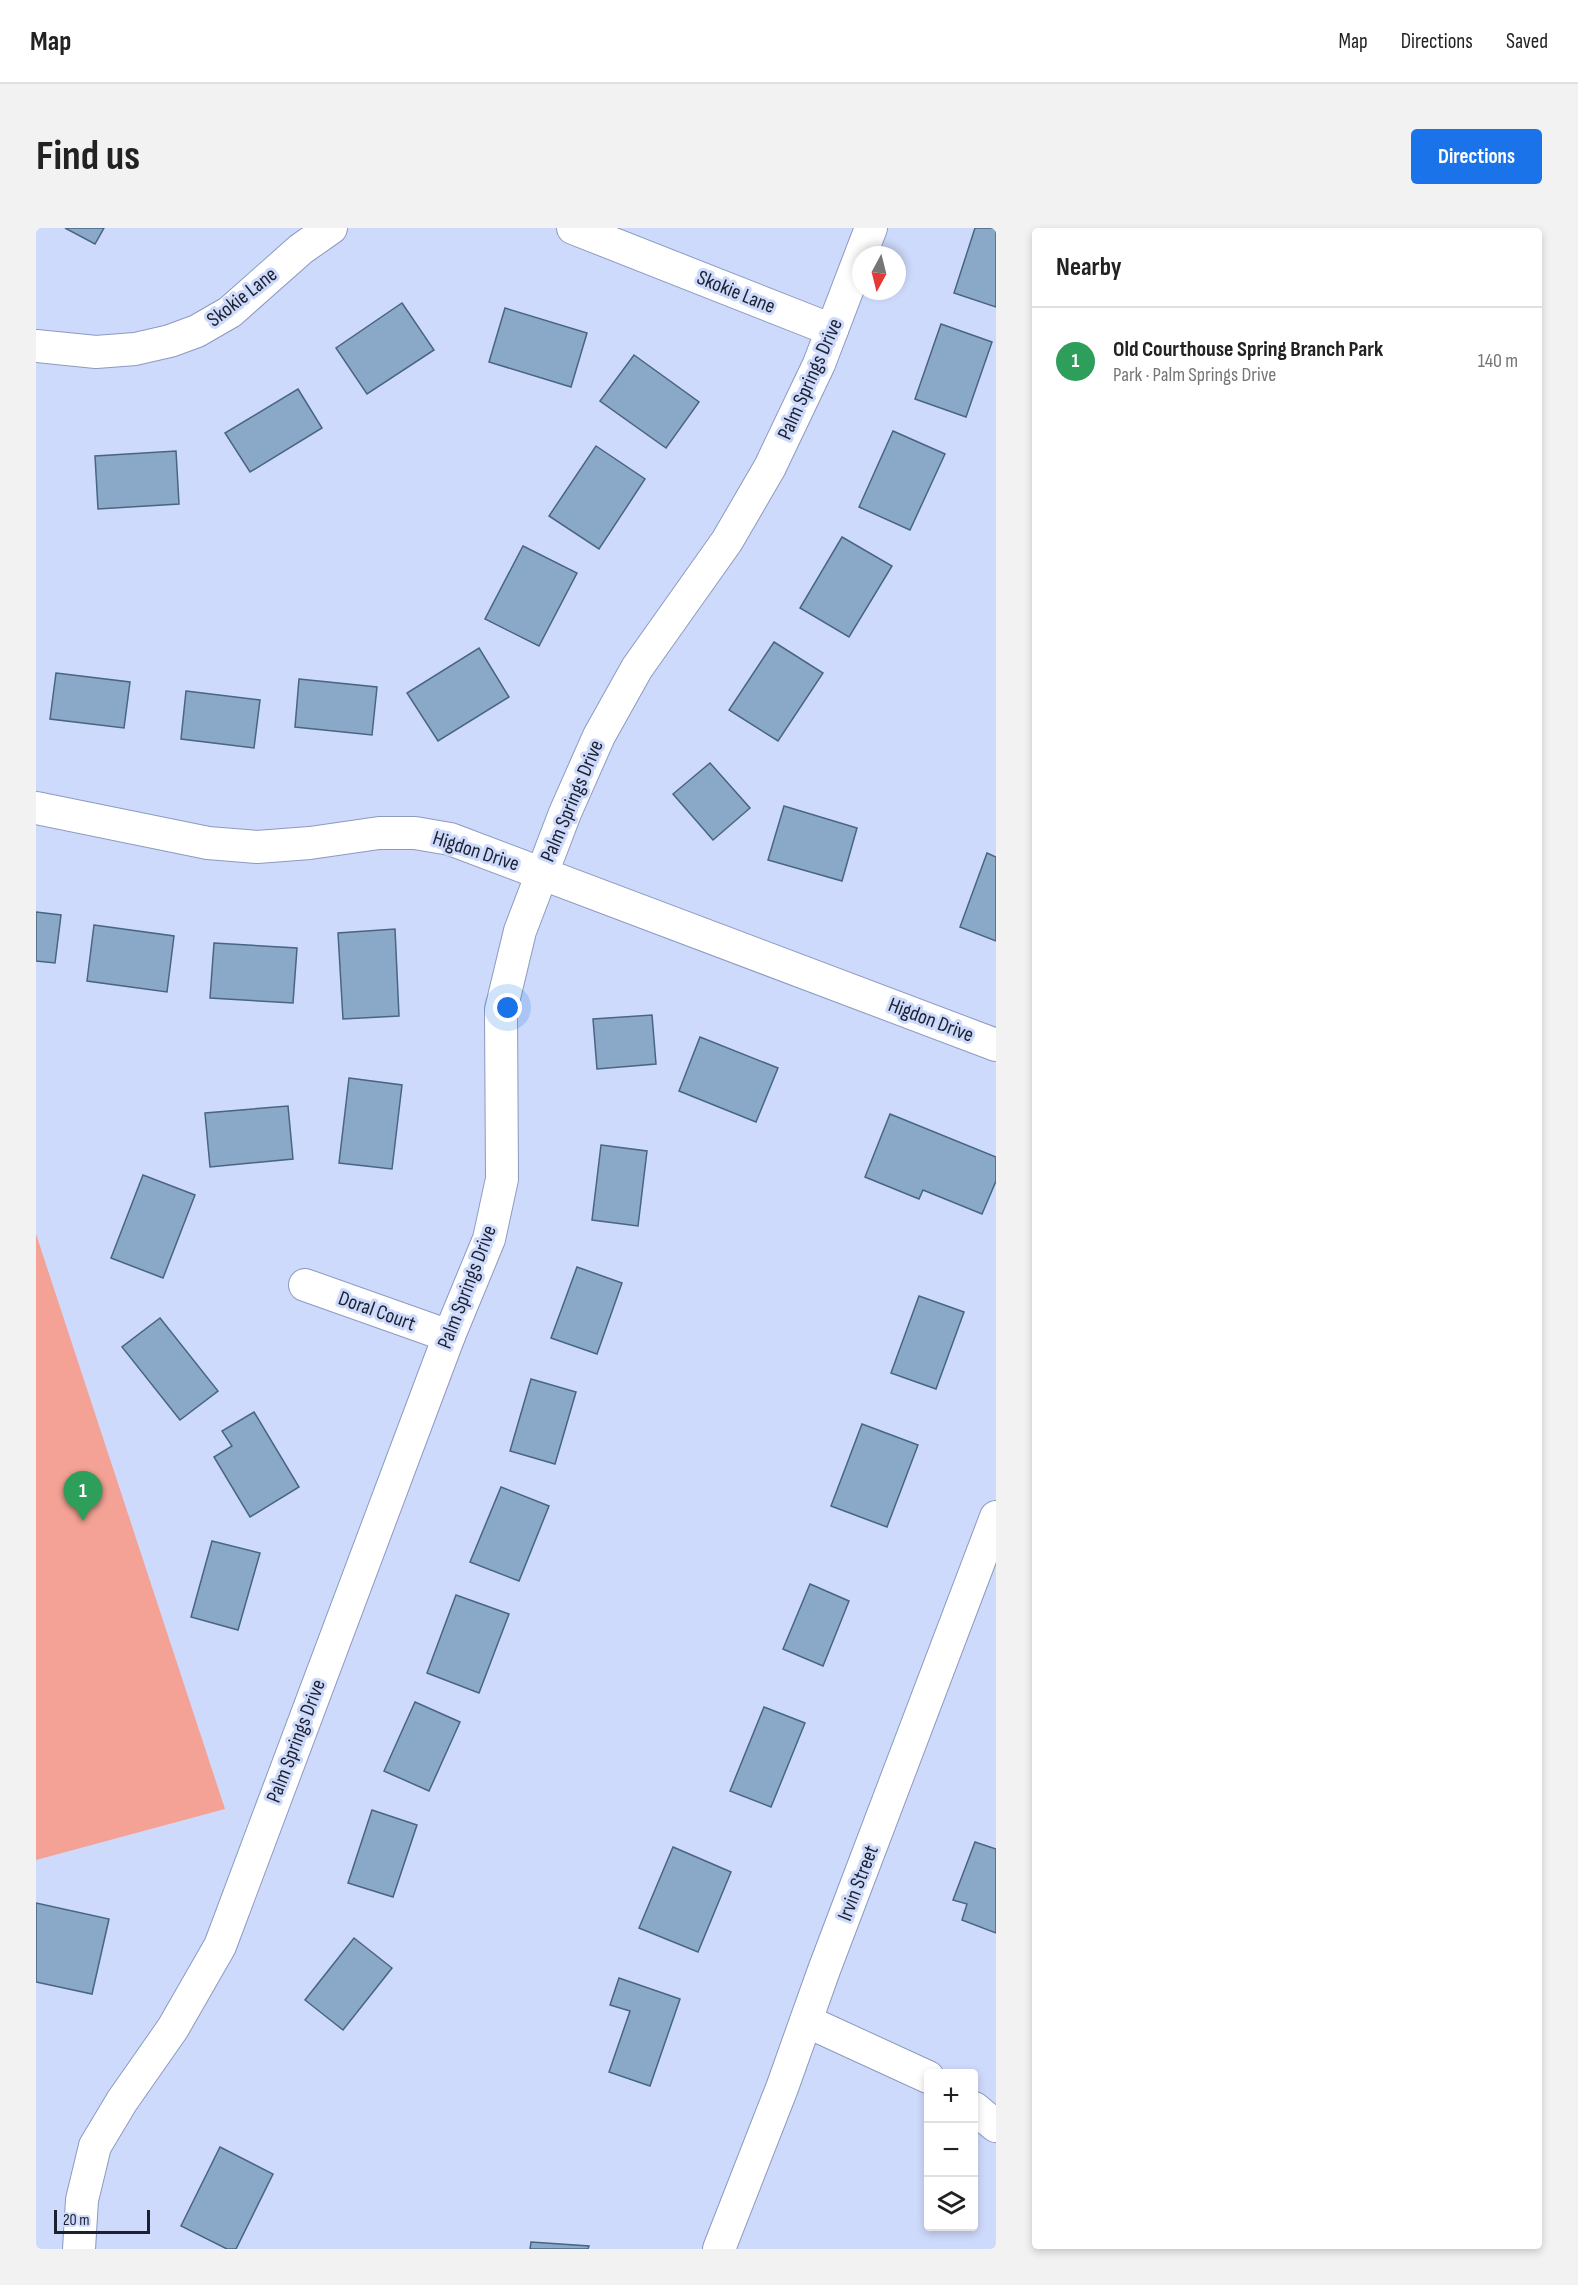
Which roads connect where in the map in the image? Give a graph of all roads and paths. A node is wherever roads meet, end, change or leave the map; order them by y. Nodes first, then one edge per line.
1 (331, 228) edge
2 (573, 228) edge
3 (871, 228) edge
4 (832, 330) junction
5 (36, 346) edge
6 (36, 808) edge
7 (542, 873) junction
8 (996, 1045) edge
9 (305, 1285) dead end
10 (449, 1336) junction
11 (996, 1517) edge
12 (806, 2021) junction
13 (924, 2075) edge
14 (978, 2111) edge
15 (996, 2126) edge
16 (80, 2249) edge
17 (720, 2249) edge

1 - 5 street, Skokie Lane
2 - 4 street, Skokie Lane
3 - 4 street, Palm Springs Drive
4 - 7 street, Palm Springs Drive
6 - 7 street, Higdon Drive
7 - 8 street, Higdon Drive
7 - 10 street, Palm Springs Drive
9 - 10 street, Doral Court
10 - 16 street, Palm Springs Drive
11 - 12 street, Irvin Street
12 - 13 street
12 - 17 street, Irvin Street
14 - 15 street

